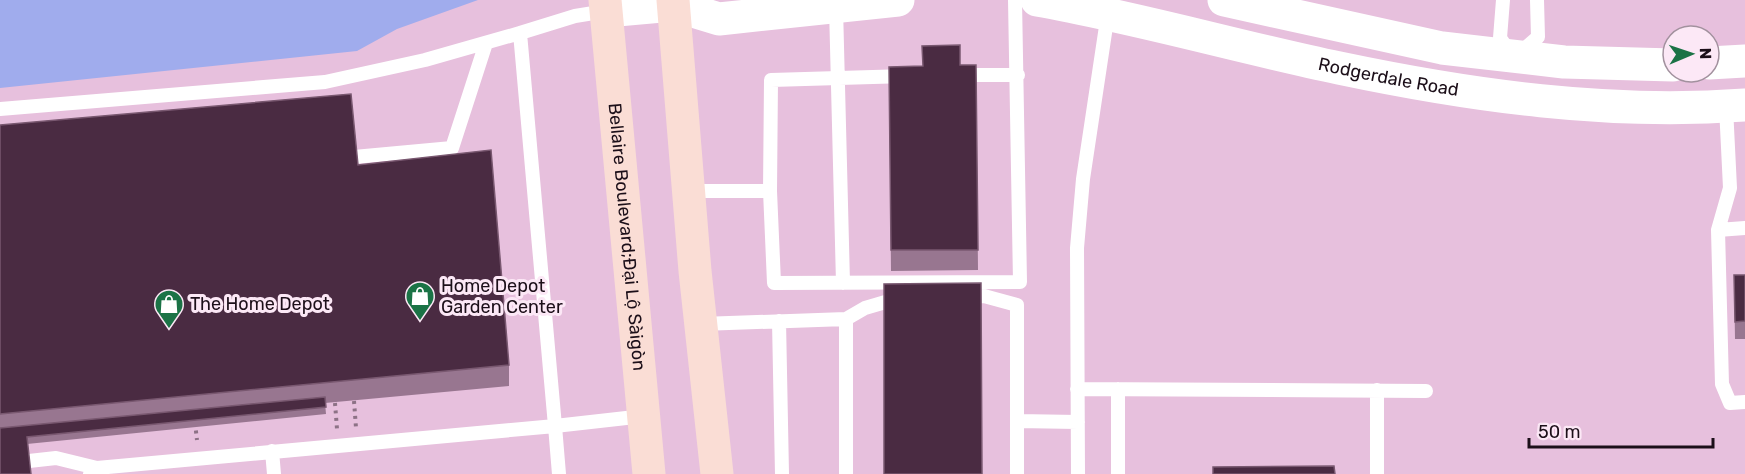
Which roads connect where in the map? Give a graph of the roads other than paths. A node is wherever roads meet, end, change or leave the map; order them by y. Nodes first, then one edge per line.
1 (898, 0) edge
2 (1015, 0) edge
3 (1037, 0) edge
4 (1224, 0) edge
5 (1503, 0) edge
6 (1537, 0) edge
7 (675, 2) edge
8 (605, 6) edge
9 (1109, 6) edge
10 (836, 7) junction
11 (520, 33) junction
12 (486, 43) junction
13 (1514, 58) junction
14 (1745, 61) edge
15 (1721, 62) edge
16 (1661, 65) edge
17 (960, 75) edge
18 (1018, 75) junction
19 (923, 76) edge
20 (838, 77) junction
21 (1509, 99) junction
22 (1736, 106) edge
23 (0, 109) edge
24 (354, 157) edge
25 (1730, 188) junction
26 (1745, 188) edge
27 (689, 191) junction
28 (770, 191) junction
29 (1745, 228) edge
30 (1718, 230) junction
31 (843, 283) junction
32 (916, 297) edge
33 (950, 297) edge
34 (846, 319) junction
35 (779, 321) junction
36 (701, 324) junction
37 (1077, 389) junction
38 (1118, 389) junction
39 (1377, 390) junction
40 (1426, 391) dead end
41 (1745, 402) edge
42 (644, 416) junction
43 (1017, 421) junction
44 (1078, 422) junction
45 (555, 426) junction
46 (272, 452) junction
47 (29, 461) edge
48 (93, 471) edge
49 (274, 474) edge
50 (559, 474) edge
51 (649, 474) edge
52 (717, 474) edge
53 (782, 474) edge
54 (846, 474) edge
55 (1017, 474) edge
56 (1078, 474) edge
57 (1119, 474) edge
58 (1377, 474) edge

1 - 10 street
2 - 18 lane
3 - 9 street, Rodgerdale Road
4 - 13 street
5 - 13 lane
6 - 13 lane
7 - 8 street
7 - 10 street
7 - 27 main road
8 - 11 lane
8 - 42 main road, Bellaire Boulevard;Đại Lộ Sàigòn
9 - 21 street, Rodgerdale Road
9 - 37 lane
10 - 20 lane
11 - 12 lane
11 - 45 lane
12 - 23 lane
12 - 24 lane
13 - 16 street
13 - 21 street
14 - 15 street
17 - 18 lane
18 - 31 lane
19 - 20 lane
20 - 28 lane
20 - 31 lane
21 - 22 street, Rodgerdale Road
22 - 25 lane
25 - 26 lane
25 - 30 lane
27 - 28 lane
27 - 36 main road
28 - 31 lane
29 - 30 lane
30 - 41 lane
32 - 34 lane
33 - 43 lane
34 - 35 lane
34 - 54 lane
35 - 36 lane
35 - 53 lane
36 - 52 main road
37 - 38 lane
37 - 44 lane
38 - 39 lane
38 - 57 lane
39 - 40 lane
39 - 58 lane
42 - 45 lane
42 - 51 main road, Bellaire Boulevard;Đại Lộ Sàigòn
43 - 44 lane
43 - 55 lane
44 - 56 lane
45 - 46 lane
45 - 50 lane
46 - 48 lane
46 - 49 lane
47 - 48 lane

